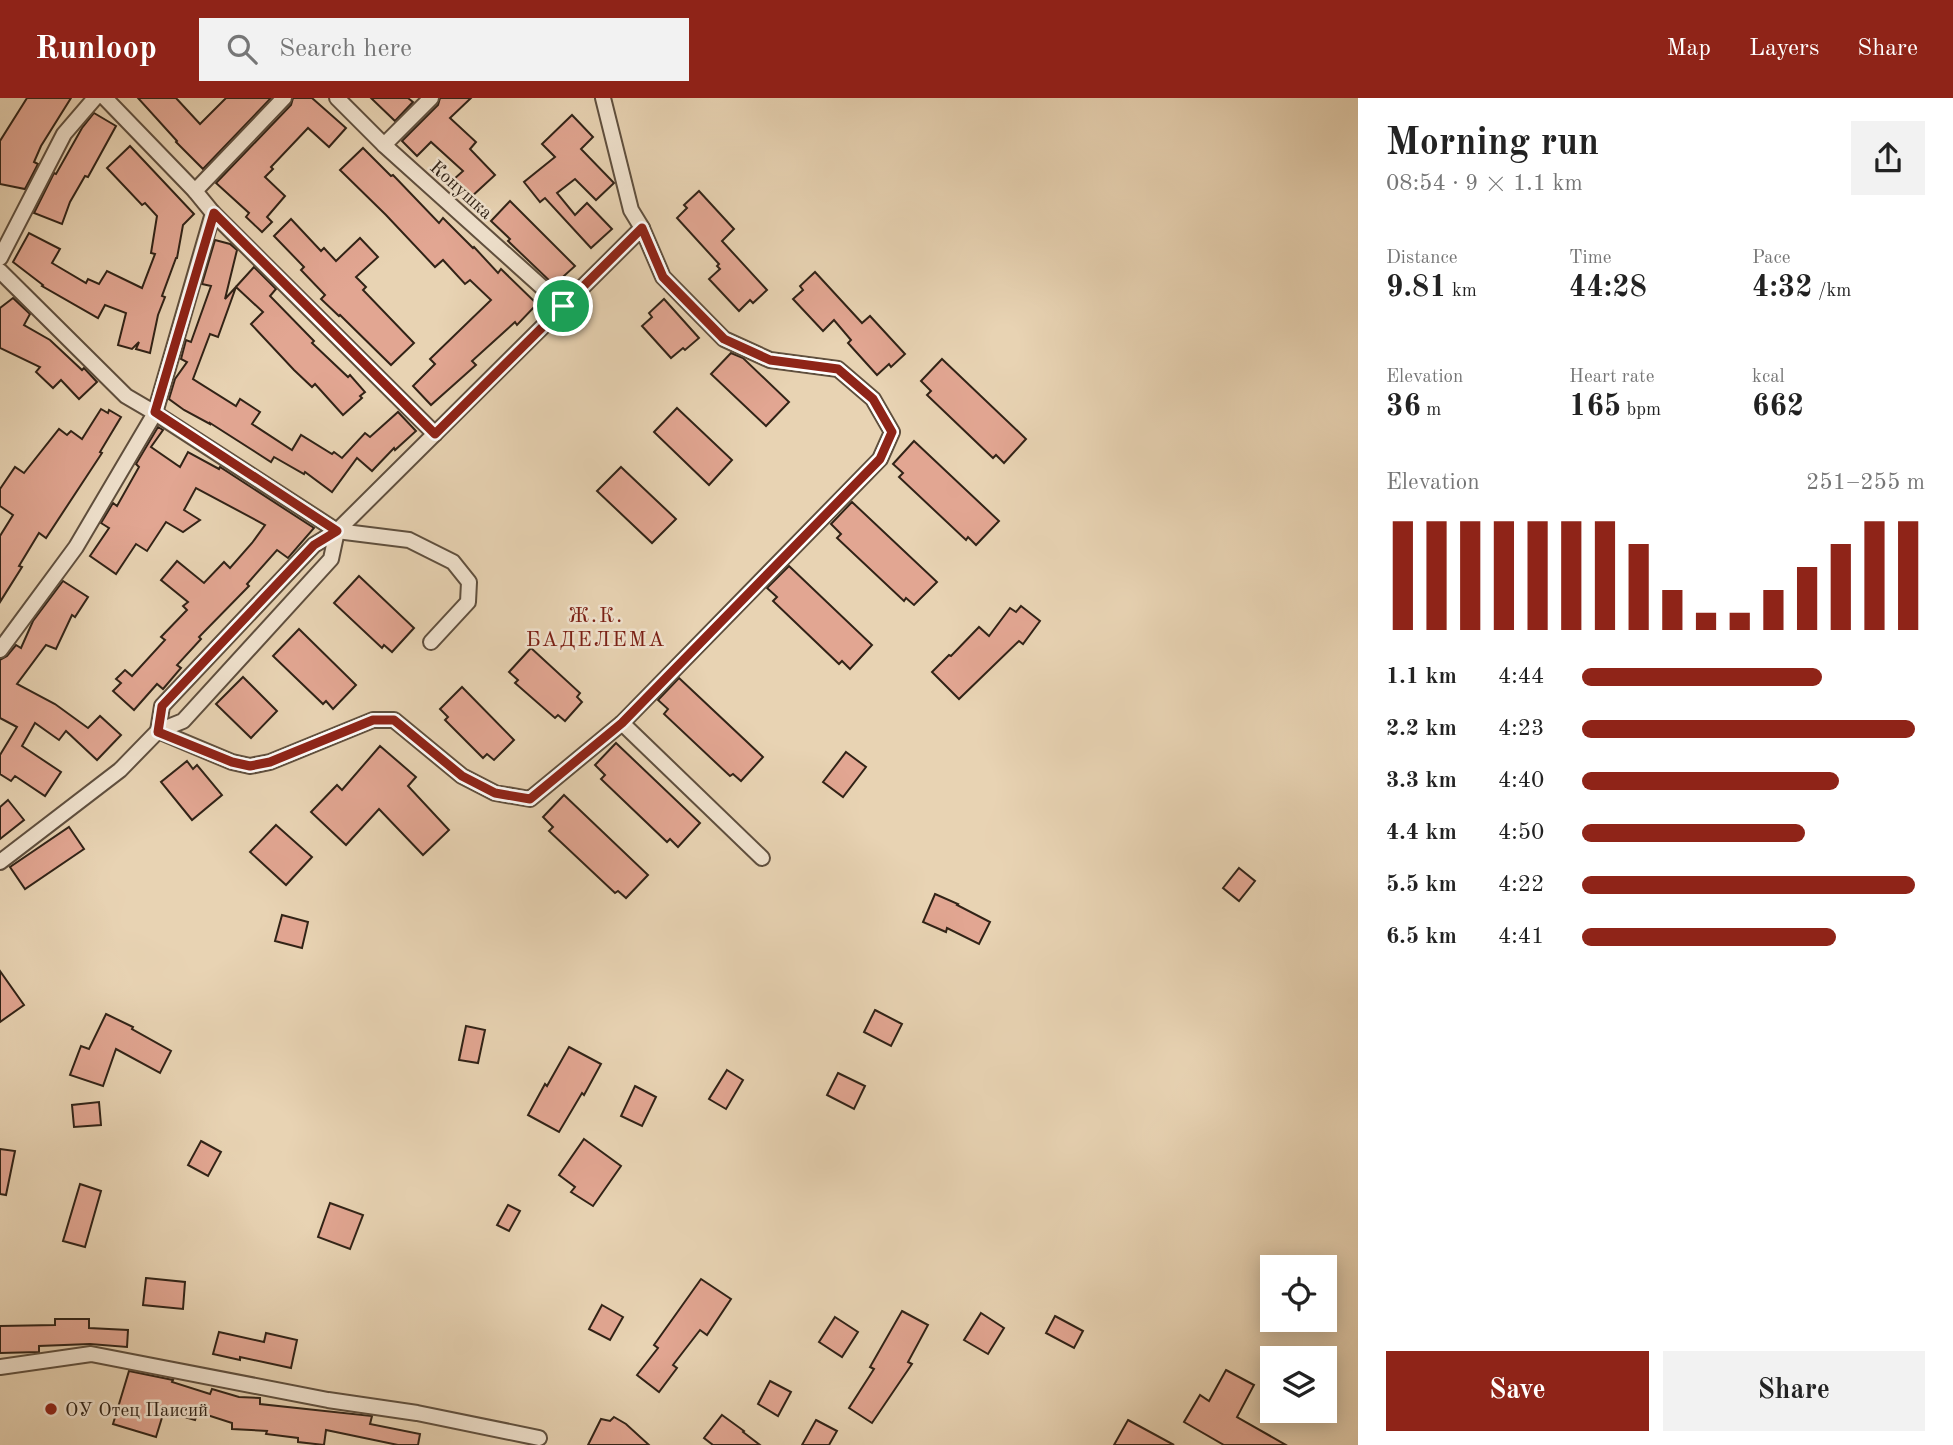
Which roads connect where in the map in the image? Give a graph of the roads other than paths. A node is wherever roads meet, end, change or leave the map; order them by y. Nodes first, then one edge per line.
1 (95, 98) edge
2 (105, 98) edge
3 (284, 98) edge
4 (337, 98) edge
5 (430, 98) edge
6 (603, 98) edge
7 (384, 145) junction
8 (195, 191) junction
9 (214, 213) junction
10 (642, 228) junction
11 (0, 258) edge
12 (0, 271) edge
13 (563, 306) junction
14 (155, 412) junction
15 (435, 434) junction
16 (337, 531) junction
17 (431, 642) dead end
18 (0, 650) edge
19 (622, 723) junction
20 (158, 732) junction
21 (762, 858) dead end
22 (0, 862) edge
23 (0, 1367) edge
24 (539, 1438) dead end

1 - 11 street
2 - 8 street
3 - 8 street
4 - 7 street, Конушка
5 - 7 street
6 - 10 street
7 - 13 street, Конушка
8 - 9 street
9 - 14 street
9 - 15 street
10 - 13 street
10 - 19 street
12 - 14 street
13 - 15 street
14 - 16 street
14 - 18 street
15 - 16 street
16 - 17 street
16 - 20 street
16 - 20 street
19 - 20 street
19 - 21 street
20 - 22 street
23 - 24 street

